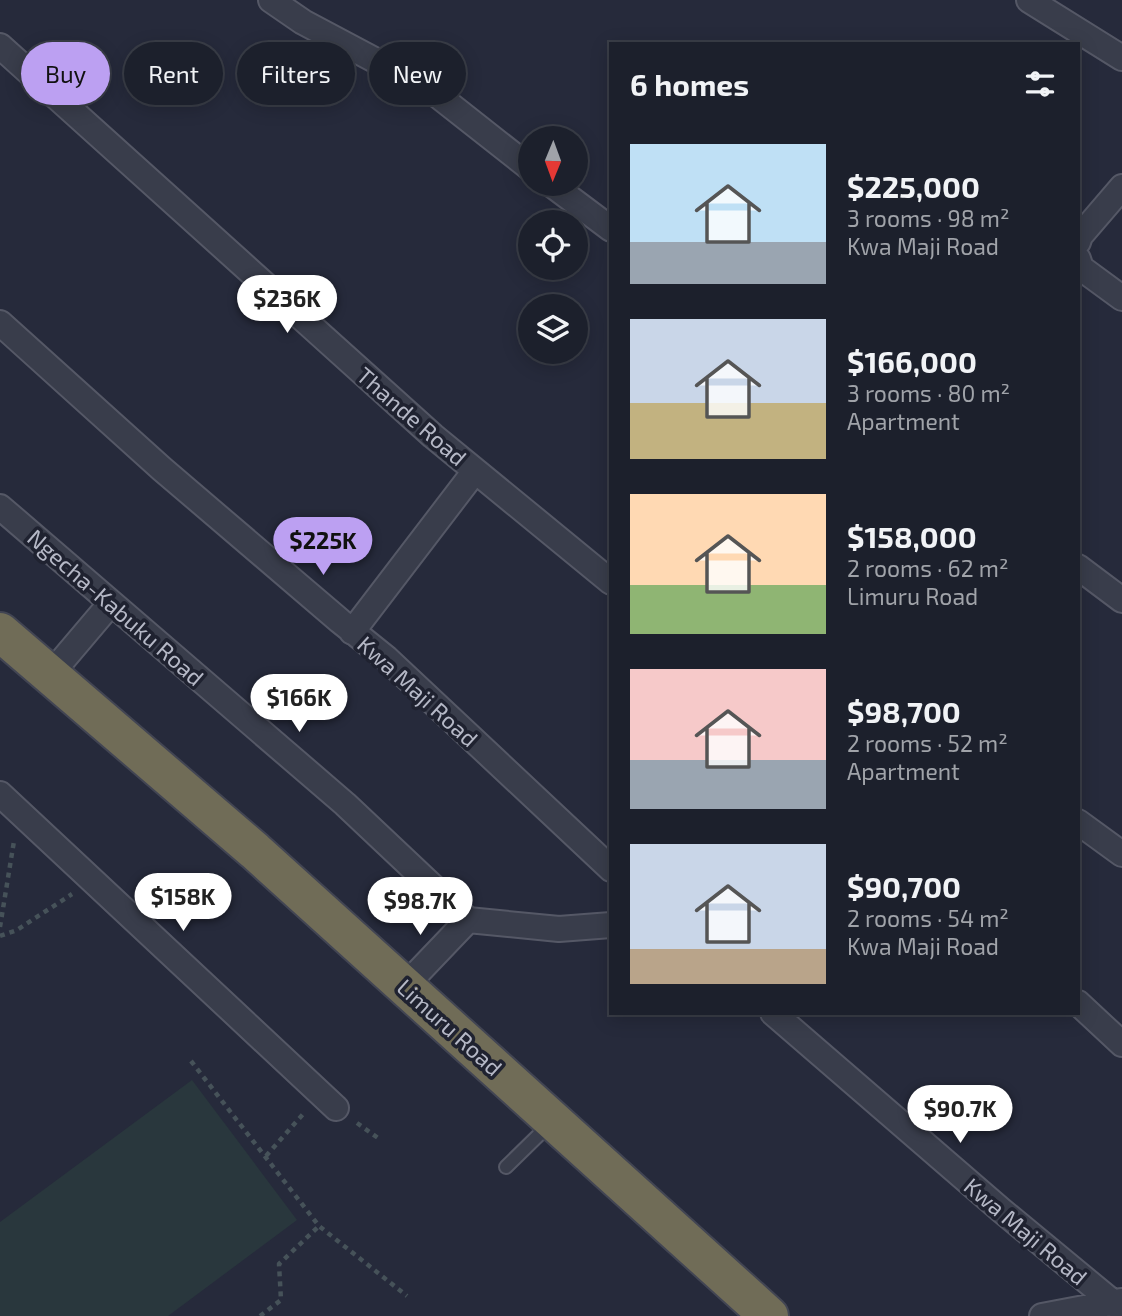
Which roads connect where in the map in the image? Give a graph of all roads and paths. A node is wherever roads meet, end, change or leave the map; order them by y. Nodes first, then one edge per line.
1 (271, 0) edge
2 (1028, 0) edge
3 (0, 46) edge
4 (1122, 58) edge
5 (518, 158) edge
6 (1122, 187) edge
7 (567, 196) edge
8 (609, 228) edge
9 (1080, 236) edge
10 (1080, 265) edge
11 (1122, 298) edge
12 (0, 323) edge
13 (475, 471) junction
14 (0, 507) edge
15 (1080, 568) edge
16 (609, 580) edge
17 (1122, 600) edge
18 (111, 603) junction
19 (0, 632) edge
20 (352, 632) junction
21 (50, 675) junction
22 (9, 801) edge
23 (1080, 823) edge
24 (1122, 854) edge
25 (609, 867) edge
26 (94, 880) junction
27 (468, 920) junction
28 (609, 925) edge
29 (0, 927) edge
30 (0, 936) edge
31 (405, 986) junction
32 (1080, 1005) edge
33 (775, 1015) edge
34 (1122, 1044) edge
35 (191, 1061) dead end
36 (328, 1101) joint
37 (554, 1120) junction
38 (266, 1156) junction
39 (506, 1167) dead end
40 (319, 1226) junction
41 (407, 1296) dead end
42 (1118, 1304) edge
43 (260, 1316) edge
44 (769, 1316) edge
45 (1042, 1316) edge

1 - 5 street
2 - 4 street
3 - 13 street, Thande Road
6 - 9 street
7 - 8 street
10 - 11 street
12 - 20 street, Kwa Maji Road
13 - 16 street, Thande Road
13 - 20 street
14 - 18 street, Ngecha-Kabuku Road
15 - 17 street
18 - 21 street
18 - 27 street, Ngecha-Kabuku Road
19 - 21 highway, Limuru Road
20 - 25 street, Kwa Maji Road
21 - 31 highway, Limuru Road
22 - 26 street
22 - 29 path
23 - 24 street
26 - 30 path
26 - 36 street
27 - 28 street
27 - 31 street
31 - 37 highway, Limuru Road
32 - 34 street
33 - 42 street, Kwa Maji Road
35 - 38 path
36 - 38 path
37 - 39 lane
37 - 44 highway, Limuru Road
38 - 40 path
40 - 41 path
40 - 43 path
42 - 45 street

